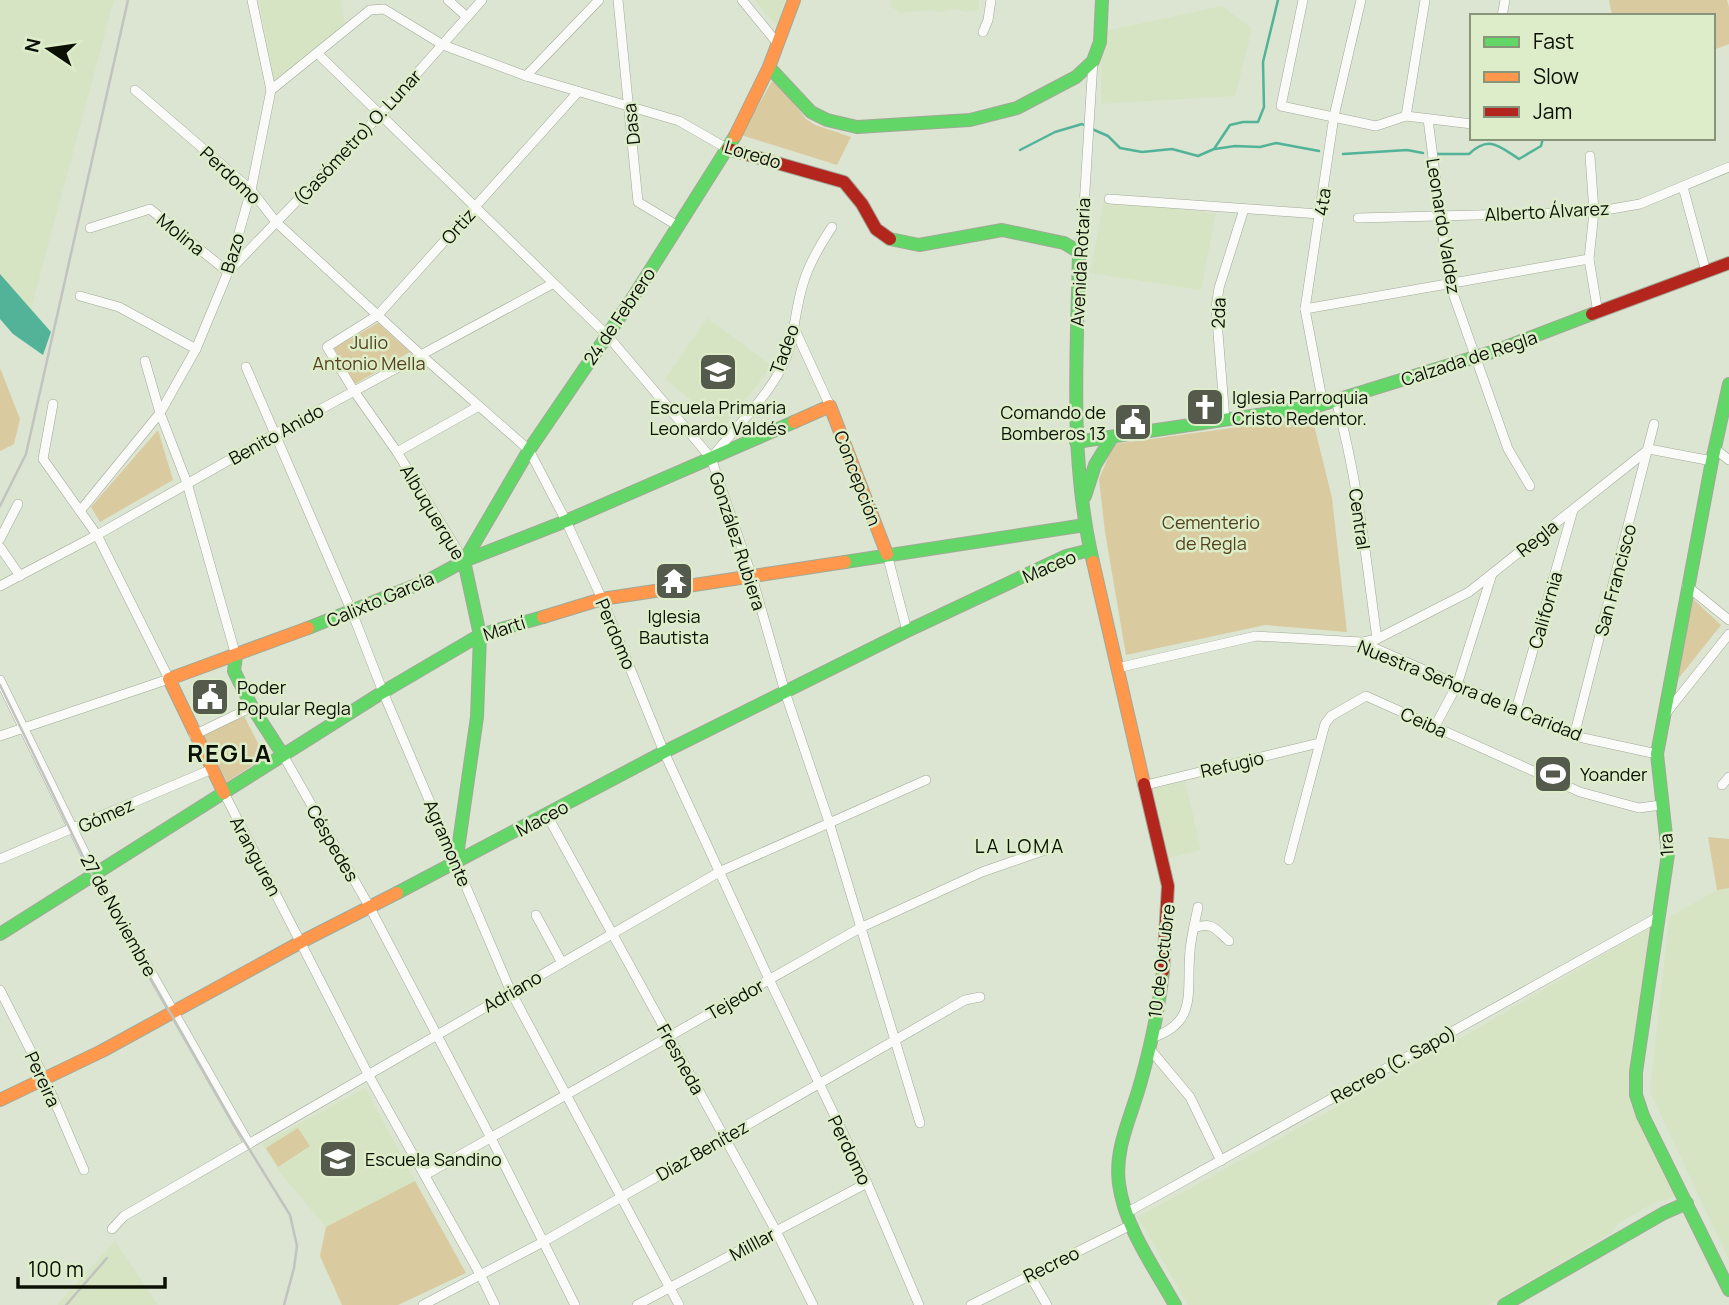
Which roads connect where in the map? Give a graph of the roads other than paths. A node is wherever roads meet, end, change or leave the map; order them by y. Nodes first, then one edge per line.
1 (252, 0) edge
2 (448, 0) edge
3 (482, 0) edge
4 (599, 0) edge
5 (618, 0) edge
6 (742, 0) edge
7 (794, 0) edge
8 (991, 0) edge
9 (1101, 0) edge
10 (1303, 0) edge
11 (1361, 0) edge
12 (1425, 0) edge
13 (467, 17) junction
14 (983, 32) dead end
15 (778, 44) junction
16 (443, 45) junction
17 (318, 54) junction
18 (1093, 61) junction
19 (769, 68) junction
20 (526, 76) junction
21 (784, 81) junction
22 (135, 90) dead end
23 (271, 90) junction
24 (578, 92) junction
25 (629, 106) junction
26 (380, 115) junction
27 (1334, 116) junction
28 (1406, 116) junction
29 (1428, 119) junction
30 (1470, 124) edge
31 (728, 149) junction
32 (1590, 156) dead end
33 (1729, 167) edge
34 (1683, 187) junction
35 (251, 190) junction
36 (1109, 199) dead end
37 (475, 207) junction
38 (1244, 209) junction
39 (1594, 212) junction
40 (1320, 214) junction
41 (1441, 215) junction
42 (1358, 218) dead end
43 (276, 222) junction
44 (678, 226) junction
45 (832, 227) dead end
46 (90, 228) dead end
47 (1079, 252) junction
48 (1589, 259) junction
49 (1729, 263) edge
50 (228, 272) junction
51 (1706, 272) junction
52 (1449, 282) junction
53 (552, 284) junction
54 (80, 296) dead end
55 (1306, 309) junction
56 (1598, 313) junction
57 (378, 315) junction
58 (795, 330) junction
59 (607, 335) junction
60 (327, 347) joint
61 (195, 349) junction
62 (421, 355) junction
63 (1475, 358) junction
64 (145, 361) dead end
65 (246, 367) dead end
66 (1729, 384) edge
67 (354, 391) junction
68 (1336, 400) junction
69 (53, 404) dead end
70 (1323, 404) junction
71 (830, 406) junction
72 (479, 407) junction
73 (160, 413) junction
74 (1225, 420) junction
75 (1654, 424) dead end
76 (275, 434) junction
77 (1112, 437) junction
78 (1076, 442) junction
79 (1649, 449) junction
80 (529, 450) junction
81 (397, 452) junction
82 (1713, 455) junction
83 (711, 458) junction
84 (1729, 460) edge
85 (187, 483) junction
86 (1530, 486) dead end
87 (1082, 503) junction
88 (18, 504) dead end
89 (1573, 509) junction
90 (80, 511) junction
91 (566, 521) junction
92 (1085, 525) junction
93 (1057, 530) junction
94 (97, 536) junction
95 (0, 539) edge
96 (0, 547) edge
97 (1090, 550) junction
98 (887, 554) junction
99 (464, 561) junction
100 (1492, 574) junction
101 (20, 576) junction
102 (752, 577) junction
103 (0, 586) edge
104 (1687, 586) junction
105 (602, 599) junction
106 (352, 612) junction
107 (1729, 620) edge
108 (907, 631) junction
109 (1729, 634) edge
110 (480, 635) junction
111 (1377, 639) junction
112 (1361, 642) junction
113 (236, 656) junction
114 (1117, 668) junction
115 (169, 679) junction
116 (0, 680) edge
117 (1457, 685) junction
118 (383, 692) junction
119 (785, 692) junction
120 (252, 707) junction
121 (1516, 710) junction
122 (1662, 718) junction
123 (1435, 726) junction
124 (23, 728) junction
125 (194, 735) junction
126 (0, 736) edge
127 (1573, 736) junction
128 (1319, 743) junction
129 (664, 752) junction
130 (1657, 754) junction
131 (283, 755) junction
132 (212, 769) junction
133 (1729, 777) edge
134 (926, 780) dead end
135 (1146, 785) junction
136 (1722, 785) dead end
137 (223, 793) junction
138 (1661, 805) junction
139 (547, 816) junction
140 (829, 822) junction
141 (72, 830) junction
142 (1057, 846) dead end
143 (0, 859) edge
144 (1289, 860) dead end
145 (456, 863) junction
146 (721, 872) junction
147 (95, 874) junction
148 (369, 906) junction
149 (1198, 907) dead end
150 (536, 915) dead end
151 (1660, 916) junction
152 (1194, 928) junction
153 (860, 929) junction
154 (0, 933) edge
155 (611, 934) junction
156 (1228, 941) dead end
157 (301, 942) junction
158 (562, 963) junction
159 (769, 979) junction
160 (0, 990) edge
161 (511, 992) junction
162 (980, 996) dead end
163 (174, 1012) junction
164 (437, 1035) junction
165 (669, 1036) junction
166 (895, 1040) junction
167 (1150, 1043) junction
168 (369, 1076) junction
169 (45, 1079) junction
170 (818, 1084) junction
171 (564, 1095) junction
172 (0, 1100) edge
173 (920, 1123) dead end
174 (724, 1137) junction
175 (491, 1138) junction
176 (249, 1144) junction
177 (1221, 1161) junction
178 (84, 1170) dead end
179 (425, 1175) junction
180 (867, 1184) junction
181 (620, 1198) junction
182 (1687, 1203) junction
183 (1129, 1219) junction
184 (112, 1229) dead end
185 (776, 1231) junction
186 (543, 1242) junction
187 (1029, 1274) junction
188 (481, 1276) junction
189 (669, 1287) junction
190 (1729, 1290) edge
191 (423, 1305) edge
192 (495, 1305) edge
193 (575, 1305) edge
194 (637, 1305) edge
195 (678, 1305) edge
196 (813, 1305) edge
197 (919, 1305) edge
198 (971, 1305) edge
199 (1047, 1305) edge
200 (1175, 1305) edge
201 (1504, 1305) edge

1 - 23 street
2 - 13 street
3 - 13 street, (Gasómetro) O. Lunar
4 - 20 street
5 - 25 street, Dasa
6 - 15 street
7 - 15 main road, 24 de Febrero
8 - 14 street
9 - 18 main road, Avenida Rotaria
10 - 27 street
11 - 27 street, 4ta
12 - 28 street
13 - 16 street, (Gasómetro) O. Lunar
15 - 19 main road, 24 de Febrero
15 - 21 main road
16 - 17 street, Loredo
16 - 20 street, Loredo
16 - 26 street, (Gasómetro) O. Lunar
17 - 23 street
17 - 26 street, González Rubiera
18 - 21 main road
18 - 47 street, Avenida Rotaria
19 - 21 main road
19 - 31 main road, 24 de Febrero
20 - 24 street, Loredo
22 - 35 street, Perdomo
23 - 35 street, Bazo
24 - 25 street, Loredo
24 - 37 street, Ortiz
25 - 31 street, Loredo
25 - 44 street, Dasa
26 - 37 street, González Rubiera
26 - 43 street, (Gasómetro) O. Lunar
27 - 28 street
27 - 40 street, 4ta
28 - 29 street
29 - 30 street
29 - 41 street, Leonardo Valdez
31 - 44 main road, 24 de Febrero
31 - 47 main road, Loredo
32 - 39 street
33 - 34 street, Alberto Álvarez
34 - 39 street, Alberto Álvarez
34 - 51 street
35 - 43 street, Perdomo
35 - 50 street, Bazo
36 - 38 street
37 - 53 street, González Rubiera
37 - 57 street, Ortiz
38 - 40 street
38 - 74 street, 2da
39 - 41 street, Alberto Álvarez
39 - 48 street
40 - 55 street, 4ta
41 - 42 street, Alberto Álvarez
41 - 52 street, Leonardo Valdez
43 - 50 street, (Gasómetro) O. Lunar
43 - 57 street, Perdomo
44 - 59 main road, 24 de Febrero
45 - 58 street, Tadeo
46 - 50 street, Molina
47 - 78 main road, Avenida Rotaria
48 - 52 street
48 - 56 street
49 - 51 main road, Calzada de Regla
50 - 61 street, Bazo
51 - 56 main road, Calzada de Regla
52 - 55 street
52 - 63 street, Leonardo Valdez
53 - 59 street, González Rubiera
53 - 62 street, Benito Anido
54 - 61 street
55 - 70 street, 4ta
56 - 63 main road, Calzada de Regla
57 - 60 street, Ortiz
57 - 62 street, Perdomo
58 - 71 street, Concepción
58 - 83 street, Tadeo
59 - 80 main road, 24 de Febrero
59 - 83 street, González Rubiera
60 - 67 street, Albuquerque
61 - 73 street, Bazo
62 - 67 street, Benito Anido
62 - 72 street, Perdomo
63 - 68 main road, Calzada de Regla
63 - 86 street, Leonardo Valdez
64 - 73 street, Céspedes
65 - 76 street, Agramonte
66 - 82 main road, 1ra
67 - 76 street, Benito Anido
67 - 81 street, Albuquerque
68 - 70 main road, Calzada de Regla
68 - 111 street, Central
69 - 90 street, Aranguren
70 - 74 main road, Calzada de Regla
71 - 83 main road, Calixto García
71 - 98 main road, Concepción
72 - 80 street, Perdomo
72 - 81 street
73 - 85 street, Céspedes
73 - 90 street, Bazo
74 - 77 main road, Calzada de Regla
75 - 79 street, San Francisco
76 - 85 street, Benito Anido
76 - 106 street, Agramonte
77 - 78 main road, Calzada de Regla
77 - 87 main road
78 - 87 main road, Avenida Rotaria
79 - 82 street
79 - 89 street, Regla
79 - 127 street, San Francisco
80 - 91 street, Perdomo
80 - 99 main road, 24 de Febrero
81 - 99 street, Albuquerque
82 - 84 street
82 - 104 main road, 1ra
83 - 91 main road, Calixto García
83 - 102 street, González Rubiera
85 - 94 street, Benito Anido
85 - 113 street, Céspedes
87 - 92 main road, Avenida Rotaria
87 - 93 main road
88 - 95 street
89 - 100 street, Regla
89 - 121 street, California
90 - 94 street, Aranguren
91 - 99 main road, Calixto García
91 - 105 street, Perdomo
92 - 93 main road, Martí
92 - 97 main road, 10 de Octubre
93 - 98 main road, Martí
94 - 101 street, Benito Anido
94 - 115 street, Aranguren
96 - 101 street
97 - 108 main road, Maceo
97 - 114 main road, 10 de Octubre
98 - 102 main road, Martí
98 - 108 street, Concepción
99 - 106 main road, Calixto García
99 - 110 main road, Albuquerque
100 - 111 street, Regla
100 - 117 street
101 - 103 street, Benito Anido
102 - 105 main road, Martí
102 - 119 street, González Rubiera
104 - 107 street
104 - 122 main road, 1ra
105 - 110 main road, Martí
105 - 129 street, Perdomo
106 - 113 main road, Calixto García
106 - 118 street, Agramonte
108 - 119 main road, Maceo
109 - 122 street
110 - 118 main road, Martí
110 - 145 main road, Albuquerque
111 - 112 street, Regla
112 - 114 street, Nuestra Señora de la Caridad
112 - 117 street, Nuestra Señora de la Caridad
113 - 115 main road, Calixto García
113 - 120 main road, Céspedes
114 - 135 main road, 10 de Octubre
115 - 124 street, Calixto García
115 - 125 main road, Aranguren
116 - 124 street, 27 de Noviembre
117 - 121 street, Nuestra Señora de la Caridad
117 - 123 street
118 - 131 main road, Martí
118 - 145 street, Agramonte
119 - 129 main road, Maceo
119 - 140 street, González Rubiera
120 - 125 street
120 - 131 main road, Céspedes
121 - 127 street, Nuestra Señora de la Caridad
122 - 130 main road, 1ra
123 - 128 street, Ceiba
123 - 138 street, Ceiba
124 - 126 street, Calixto García
124 - 141 street, 27 de Noviembre
125 - 132 main road, Aranguren
127 - 130 street, Nuestra Señora de la Caridad
128 - 135 street, Refugio
128 - 144 street, Ceiba
129 - 139 main road, Maceo
129 - 146 street, Perdomo
130 - 138 main road, 1ra
131 - 137 main road, Martí
131 - 148 street, Céspedes
132 - 137 main road, Aranguren
132 - 141 street, Gómez
133 - 136 street
134 - 140 street, Adriano
135 - 167 main road, 10 de Octubre
137 - 147 main road, Martí
137 - 157 street, Aranguren
138 - 151 main road, 1ra
139 - 145 main road, Maceo
139 - 155 street, Fresneda
140 - 146 street, Adriano
140 - 153 street, González Rubiera
141 - 143 street, Gómez
141 - 147 street, 27 de Noviembre
142 - 153 street, Tejedor
145 - 148 main road, Maceo
145 - 161 street, Agramonte
146 - 155 street, Adriano
146 - 159 street, Perdomo
147 - 154 main road, Martí
147 - 163 street, 27 de Noviembre
148 - 157 main road, Maceo
148 - 164 street, Céspedes
149 - 152 street
150 - 158 street
151 - 177 street, Recreo (C. Sapo)
151 - 182 main road, 1ra
152 - 156 street
152 - 167 street
153 - 159 street, Tejedor
153 - 166 street, González Rubiera
155 - 158 street, Adriano
155 - 165 street, Fresneda
157 - 163 main road, Maceo
157 - 168 street, Aranguren
158 - 161 street, Adriano
159 - 165 street, Tejedor
159 - 170 street, Perdomo
160 - 169 street, Pereira
161 - 164 street, Adriano
161 - 171 street, Agramonte
162 - 166 street, Díaz Benítez
163 - 169 main road, Maceo
163 - 176 street, 27 de Noviembre
164 - 168 street, Adriano
164 - 175 street, Céspedes
165 - 171 street, Tejedor
165 - 174 street, Fresneda
166 - 170 street, Díaz Benítez
166 - 173 street, González Rubiera
167 - 177 street
167 - 183 main road, 10 de Octubre
168 - 176 street, Adriano
168 - 179 street, Aranguren
169 - 172 main road, Maceo
169 - 178 street, Pereira
170 - 174 street, Díaz Benítez
170 - 180 street, Perdomo
171 - 175 street, Tejedor
171 - 181 street, Agramonte
174 - 181 street, Díaz Benítez
174 - 185 street, Fresneda
175 - 179 street, Tejedor
175 - 186 street, Céspedes
176 - 184 street, Adriano
177 - 183 street, Recreo (C. Sapo)
179 - 188 street, Aranguren
180 - 185 street, Milllar
180 - 197 street, Perdomo
181 - 186 street, Díaz Benítez
181 - 189 street, Agramonte
182 - 190 main road, 1ra
182 - 201 main road
183 - 187 street, Recreo
183 - 200 main road, 10 de Octubre
185 - 189 street, Milllar
185 - 196 street, Fresneda
186 - 188 street, Díaz Benítez
186 - 193 street, Céspedes
187 - 198 street, Recreo
187 - 199 street
188 - 191 street, Díaz Benítez
188 - 192 street, Aranguren
189 - 194 street, Milllar
189 - 195 street, Agramonte

